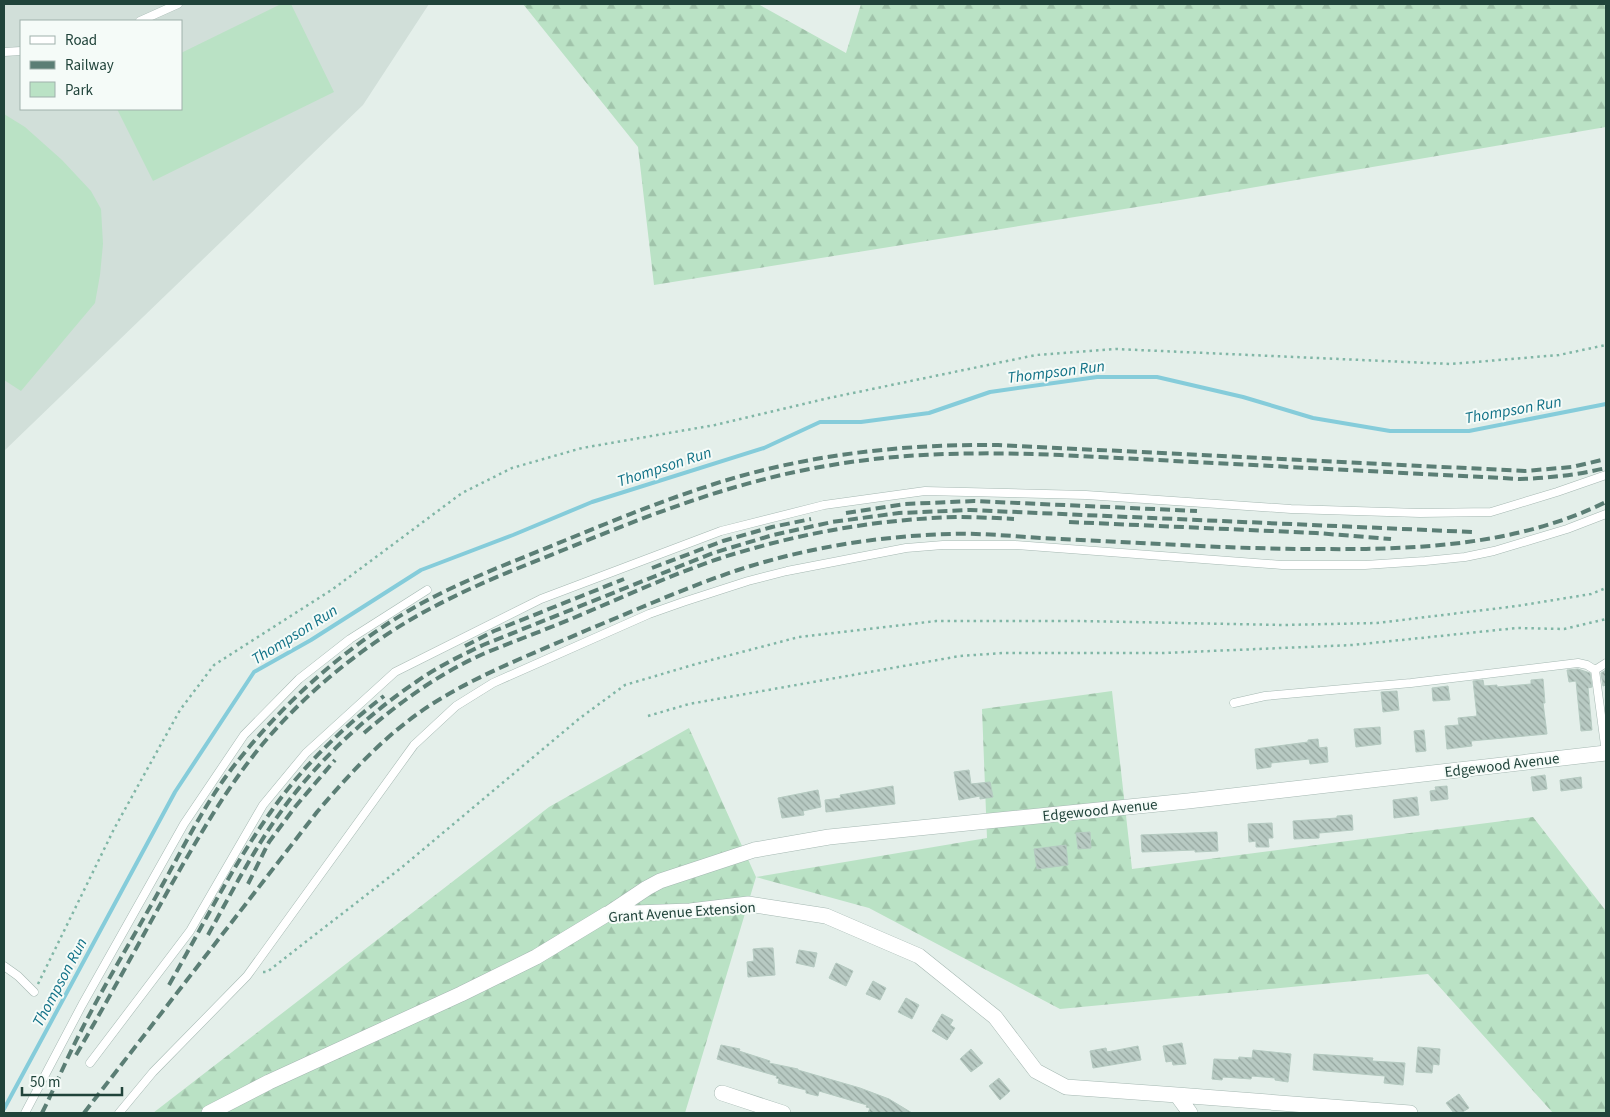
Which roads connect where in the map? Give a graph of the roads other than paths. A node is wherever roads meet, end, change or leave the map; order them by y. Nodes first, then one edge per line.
1 (178, 4) edge
2 (142, 20) edge
3 (20, 51) edge
4 (4, 52) edge
5 (1606, 475) edge
6 (1606, 514) edge
7 (427, 590) dead end
8 (1606, 663) edge
9 (1595, 670) junction
10 (1234, 703) dead end
11 (1606, 753) edge
12 (607, 914) junction
13 (4, 966) edge
14 (34, 992) road end
15 (90, 1063) dead end
16 (722, 1093) dead end
17 (1178, 1095) junction
18 (25, 1113) edge
19 (119, 1113) edge
20 (209, 1113) edge
21 (783, 1113) edge
22 (1190, 1113) edge
23 (1410, 1113) edge

1 - 2 lane
3 - 4 lane
5 - 15 lane
6 - 19 lane
7 - 18 lane
8 - 9 lane
9 - 10 lane
9 - 11 lane
11 - 12 street, Edgewood Avenue
12 - 17 street, Grant Avenue Extension
12 - 20 street, Grant Avenue Extension
13 - 14 lane
16 - 21 street
17 - 22 street
17 - 23 street, Grant Avenue Extension

